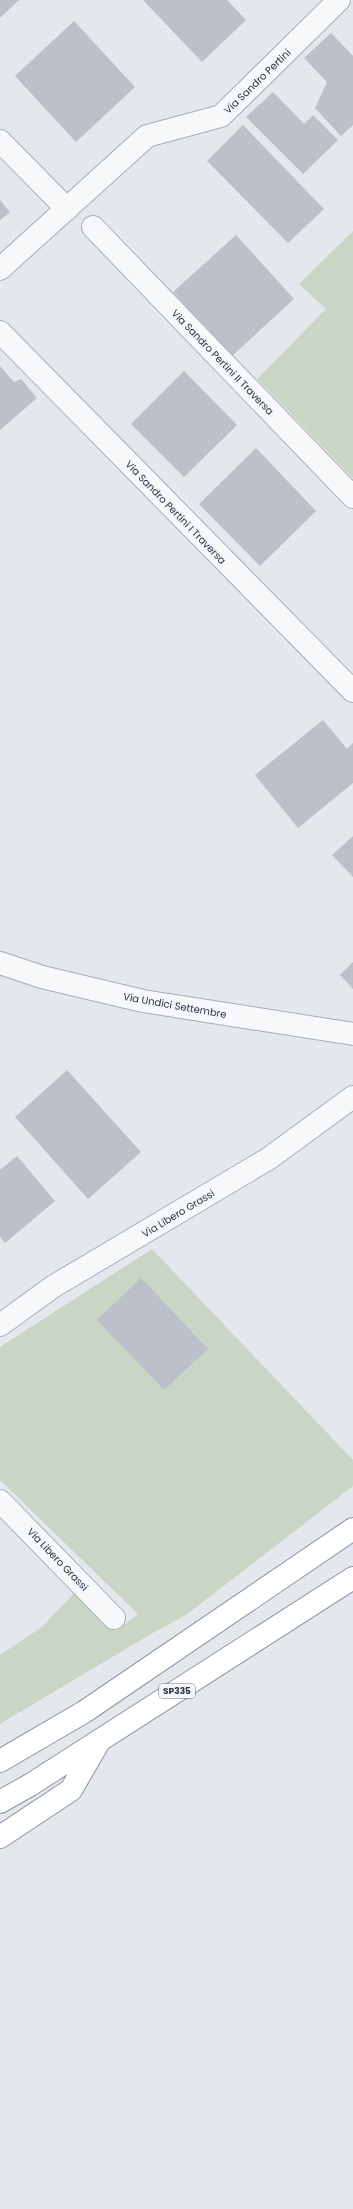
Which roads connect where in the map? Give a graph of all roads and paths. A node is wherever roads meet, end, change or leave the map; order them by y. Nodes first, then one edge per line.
1 (339, 0) edge
2 (0, 141) edge
3 (67, 209) junction
4 (93, 227) dead end
5 (0, 269) edge
6 (0, 332) edge
7 (353, 497) edge
8 (353, 691) edge
9 (0, 963) edge
10 (353, 1034) edge
11 (353, 1097) edge
12 (0, 1325) edge
13 (0, 1501) edge
14 (351, 1531) edge
15 (353, 1578) edge
16 (353, 1594) edge
17 (114, 1618) dead end
18 (252, 1643) junction
19 (99, 1742) junction
20 (31, 1744) junction
21 (0, 1753) edge
22 (0, 1761) edge
23 (0, 1802) edge
24 (0, 1837) edge

1 - 3 street, Via Sandro Pertini
2 - 3 street
3 - 5 street, Via Sandro Pertini
4 - 7 street, Via Sandro Pertini II Traversa
6 - 8 street, Via Sandro Pertini I Traversa
9 - 10 street, Via Undici Settembre
11 - 12 street, Via Libero Grassi
13 - 17 street, Via Libero Grassi
14 - 20 highway
15 - 18 highway, SP335
16 - 18 highway, SP335
18 - 19 highway, SP335
19 - 23 highway, SP335
19 - 24 highway
20 - 21 highway
20 - 22 highway

